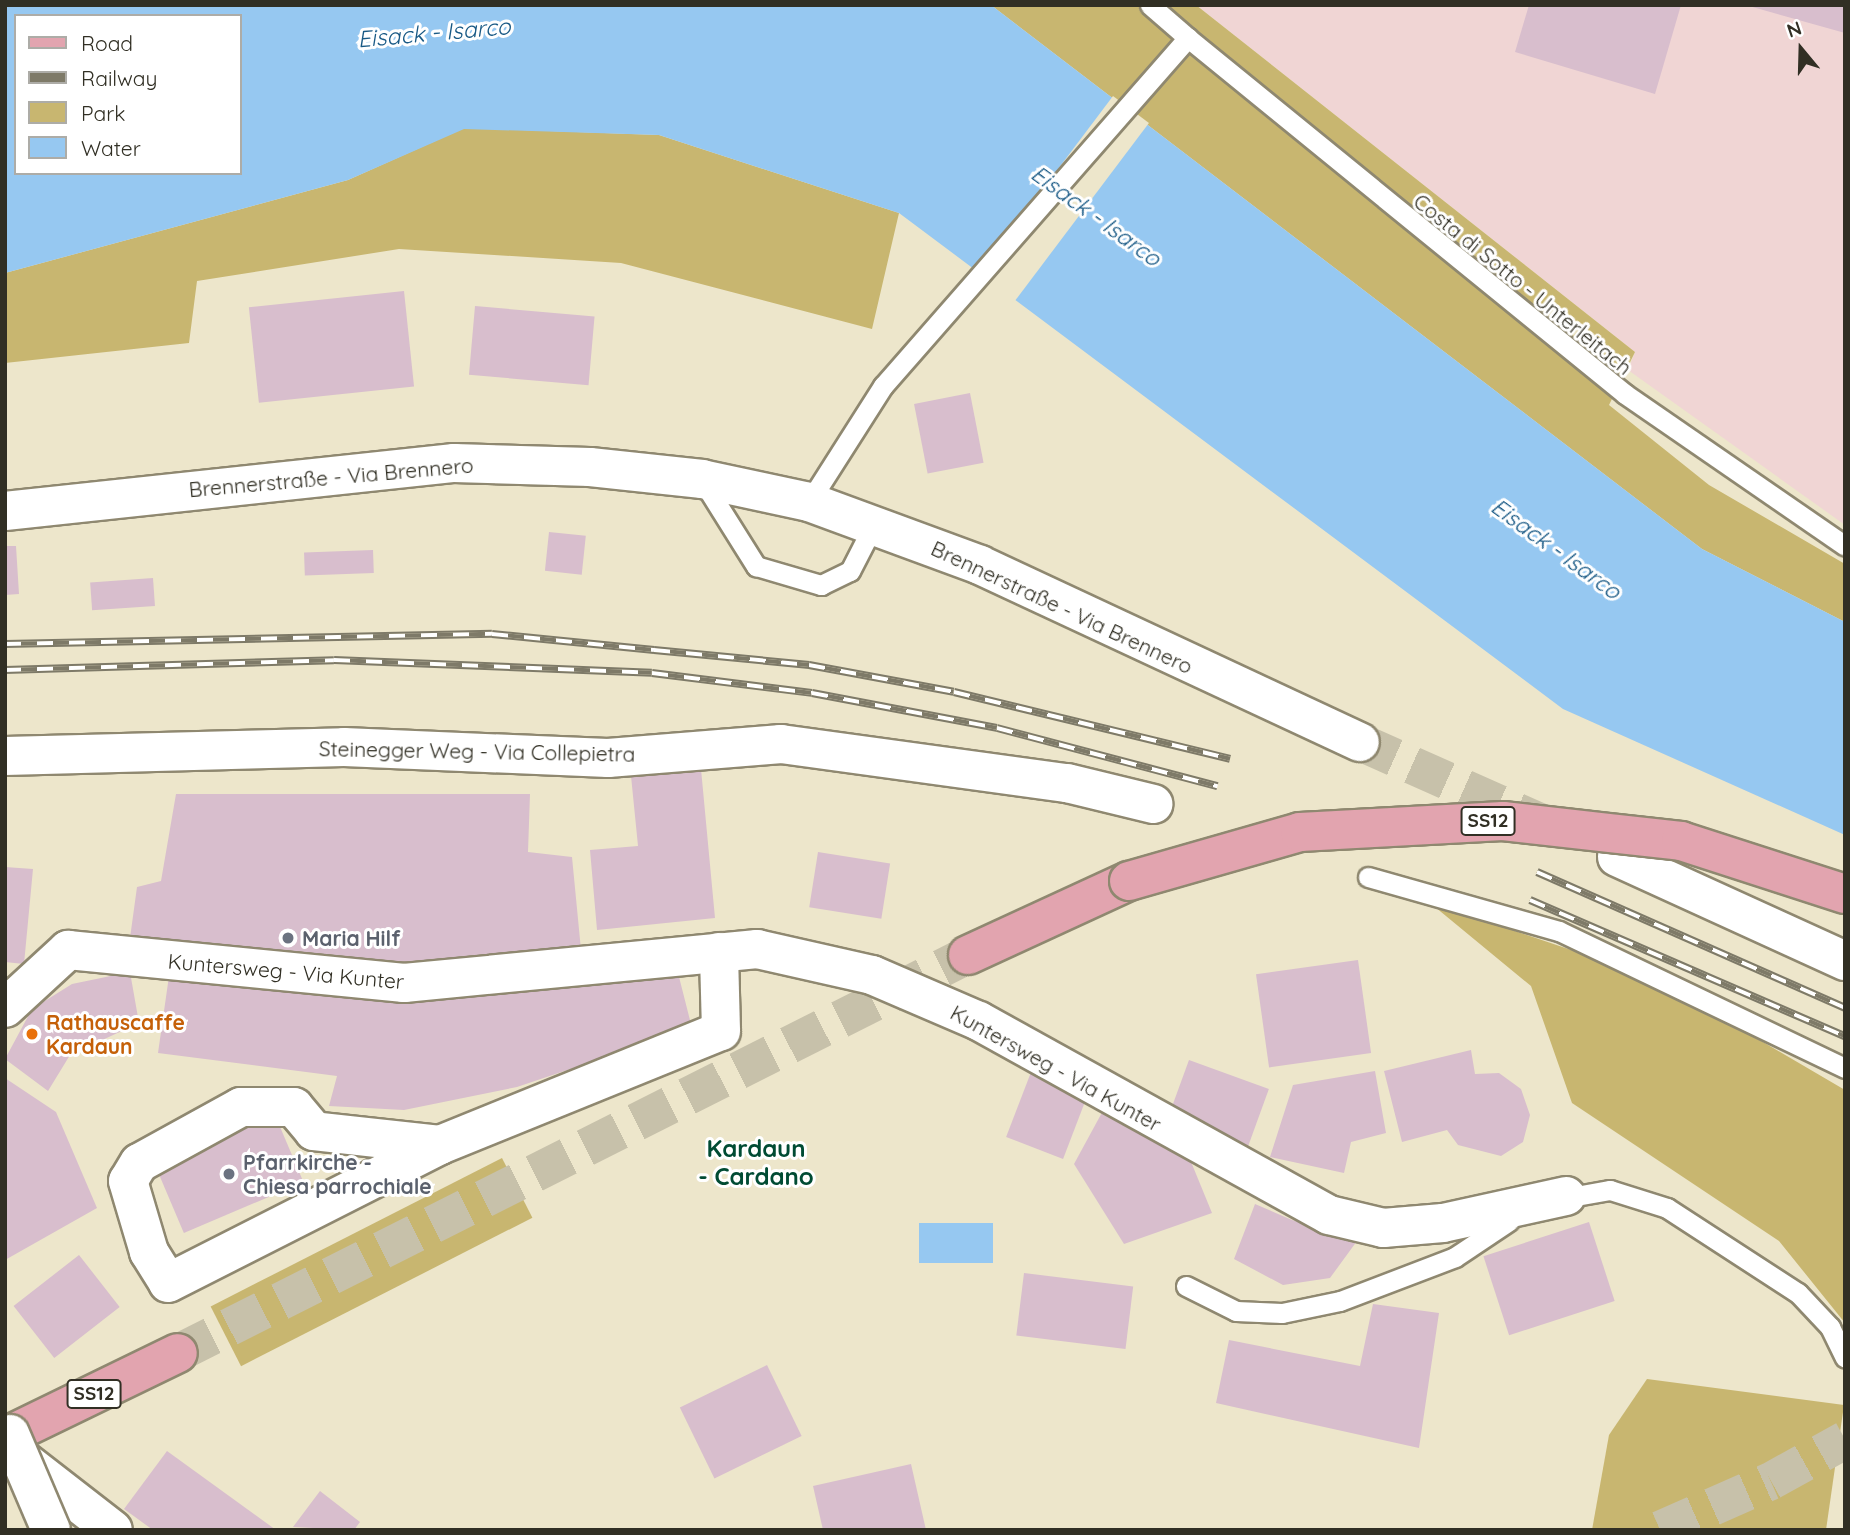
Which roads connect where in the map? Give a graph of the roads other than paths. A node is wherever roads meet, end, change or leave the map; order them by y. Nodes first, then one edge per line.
1 (1150, 5) edge
2 (1188, 38) junction
3 (702, 479) junction
4 (809, 502) junction
5 (5, 511) edge
6 (874, 524) junction
7 (1845, 546) edge
8 (1360, 742) tunnel mouth
9 (5, 755) edge
10 (1153, 804) dead end
11 (1617, 857) dead end
12 (1368, 877) dead end
13 (1845, 894) edge
14 (719, 952) junction
15 (968, 955) tunnel mouth
16 (1845, 961) edge
17 (5, 1008) edge
18 (1845, 1068) edge
19 (440, 1145) junction
20 (1566, 1196) junction
21 (1186, 1286) dead end
22 (178, 1353) tunnel mouth
23 (1845, 1358) edge
24 (7, 1439) edge
25 (51, 1530) edge
26 (113, 1530) edge

1 - 2 lane, Costa di Sotto - Unterleitach
2 - 4 lane
2 - 7 lane, Costa di Sotto - Unterleitach
3 - 4 street, Brennerstraße - Via Brennero
3 - 5 street, Brennerstraße - Via Brennero
3 - 6 lane
4 - 6 street, Brennerstraße - Via Brennero
6 - 8 street, Brennerstraße - Via Brennero
9 - 10 street, Steinegger Weg - Via Collepietra
11 - 16 street
12 - 18 lane
13 - 15 main road, SS12, bridge
14 - 17 street, Kuntersweg - Via Kunter
14 - 19 street
14 - 20 street, Kuntersweg - Via Kunter
19 - 19 street
20 - 21 lane
20 - 23 lane, Kuntersweg - Via Kunter
22 - 24 main road, SS12
24 - 25 street, bridge
24 - 26 street

